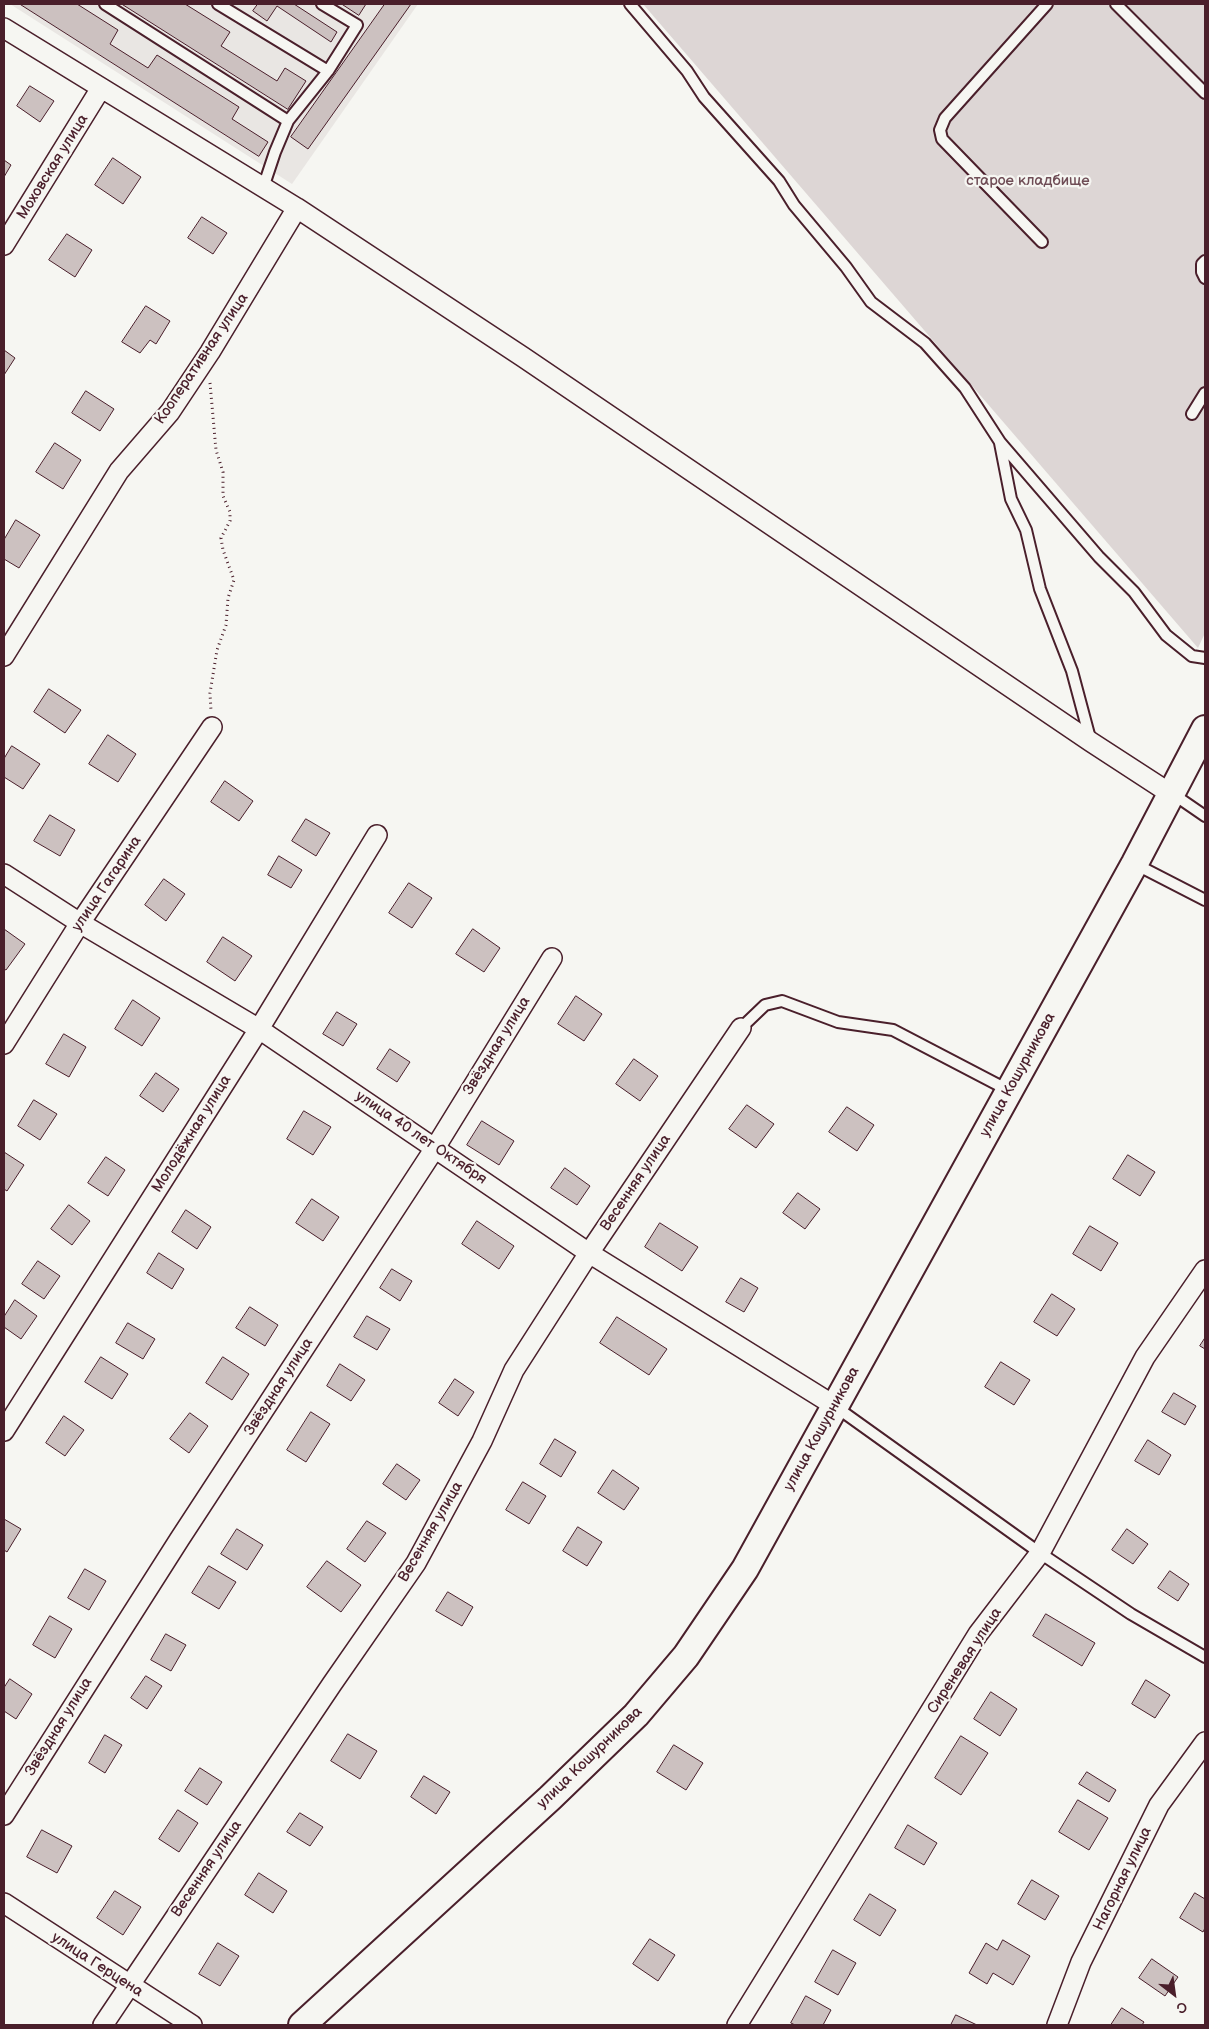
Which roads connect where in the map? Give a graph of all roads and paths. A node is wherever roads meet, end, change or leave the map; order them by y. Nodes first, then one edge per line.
1 (105, 4) edge
2 (218, 4) edge
3 (322, 4) edge
4 (630, 4) edge
5 (1047, 4) edge
6 (1116, 4) edge
7 (4, 28) edge
8 (328, 71) junction
9 (101, 88) junction
10 (1205, 93) edge
11 (288, 120) junction
12 (263, 188) junction
13 (296, 208) junction
14 (1042, 242) dead end
15 (4, 245) edge
16 (1205, 261) edge
17 (1205, 278) edge
18 (210, 352) junction
19 (1205, 393) edge
20 (1192, 414) dead end
21 (1000, 442) junction
22 (4, 656) edge
23 (1205, 658) edge
24 (212, 727) joint
25 (1205, 729) edge
26 (1091, 742) junction
27 (1171, 794) junction
28 (1205, 816) edge
29 (377, 835) dead end
30 (1135, 863) junction
31 (4, 874) edge
32 (1205, 900) edge
33 (80, 923) junction
34 (552, 958) dead end
35 (740, 1028) joint
36 (258, 1029) junction
37 (4, 1044) edge
38 (1008, 1091) junction
39 (435, 1148) junction
40 (590, 1253) junction
41 (1205, 1270) edge
42 (835, 1406) junction
43 (4, 1431) edge
44 (1040, 1553) junction
45 (1205, 1657) edge
46 (1205, 1742) edge
47 (4, 1815) edge
48 (4, 1903) edge
49 (129, 1986) junction
50 (104, 2025) edge
51 (192, 2025) edge
52 (302, 2025) edge
53 (737, 2025) edge
54 (1058, 2025) edge

1 - 11 lane
2 - 8 lane
3 - 8 lane
4 - 21 lane
5 - 14 lane
6 - 10 lane
7 - 9 street
8 - 11 lane
9 - 12 street
9 - 15 street, Моховская улица
11 - 12 lane
12 - 13 street
13 - 18 street, Кооперативная улица
13 - 26 street
16 - 17 lane
18 - 22 street, Кооперативная улица
18 - 24 path
19 - 20 lane
21 - 23 lane
21 - 26 lane
24 - 33 street, улица Гагарина
25 - 27 main road, улица Кошурникова
26 - 27 street
27 - 28 lane
27 - 30 main road, улица Кошурникова
29 - 36 street, Молодёжная улица
30 - 32 lane
30 - 38 main road, улица Кошурникова
31 - 33 street, улица 40 лет Октября
33 - 36 street, улица 40 лет Октября
33 - 37 street, улица Гагарина
34 - 39 street, Звёздная улица
35 - 38 lane
35 - 40 street, Весенняя улица
36 - 39 street, улица 40 лет Октября
36 - 43 street, Молодёжная улица
38 - 42 main road, улица Кошурникова
39 - 40 street, улица 40 лет Октября
39 - 47 street, Звёздная улица
40 - 42 street, улица 40 лет Октября
40 - 49 street, Весенняя улица
41 - 44 street, Сиреневая улица
42 - 44 lane
42 - 52 main road, улица Кошурникова
44 - 45 lane
44 - 53 street, Сиреневая улица
46 - 54 street, Нагорная улица
48 - 49 street, улица Герцена
49 - 50 street, Весенняя улица
49 - 51 street, улица Герцена

